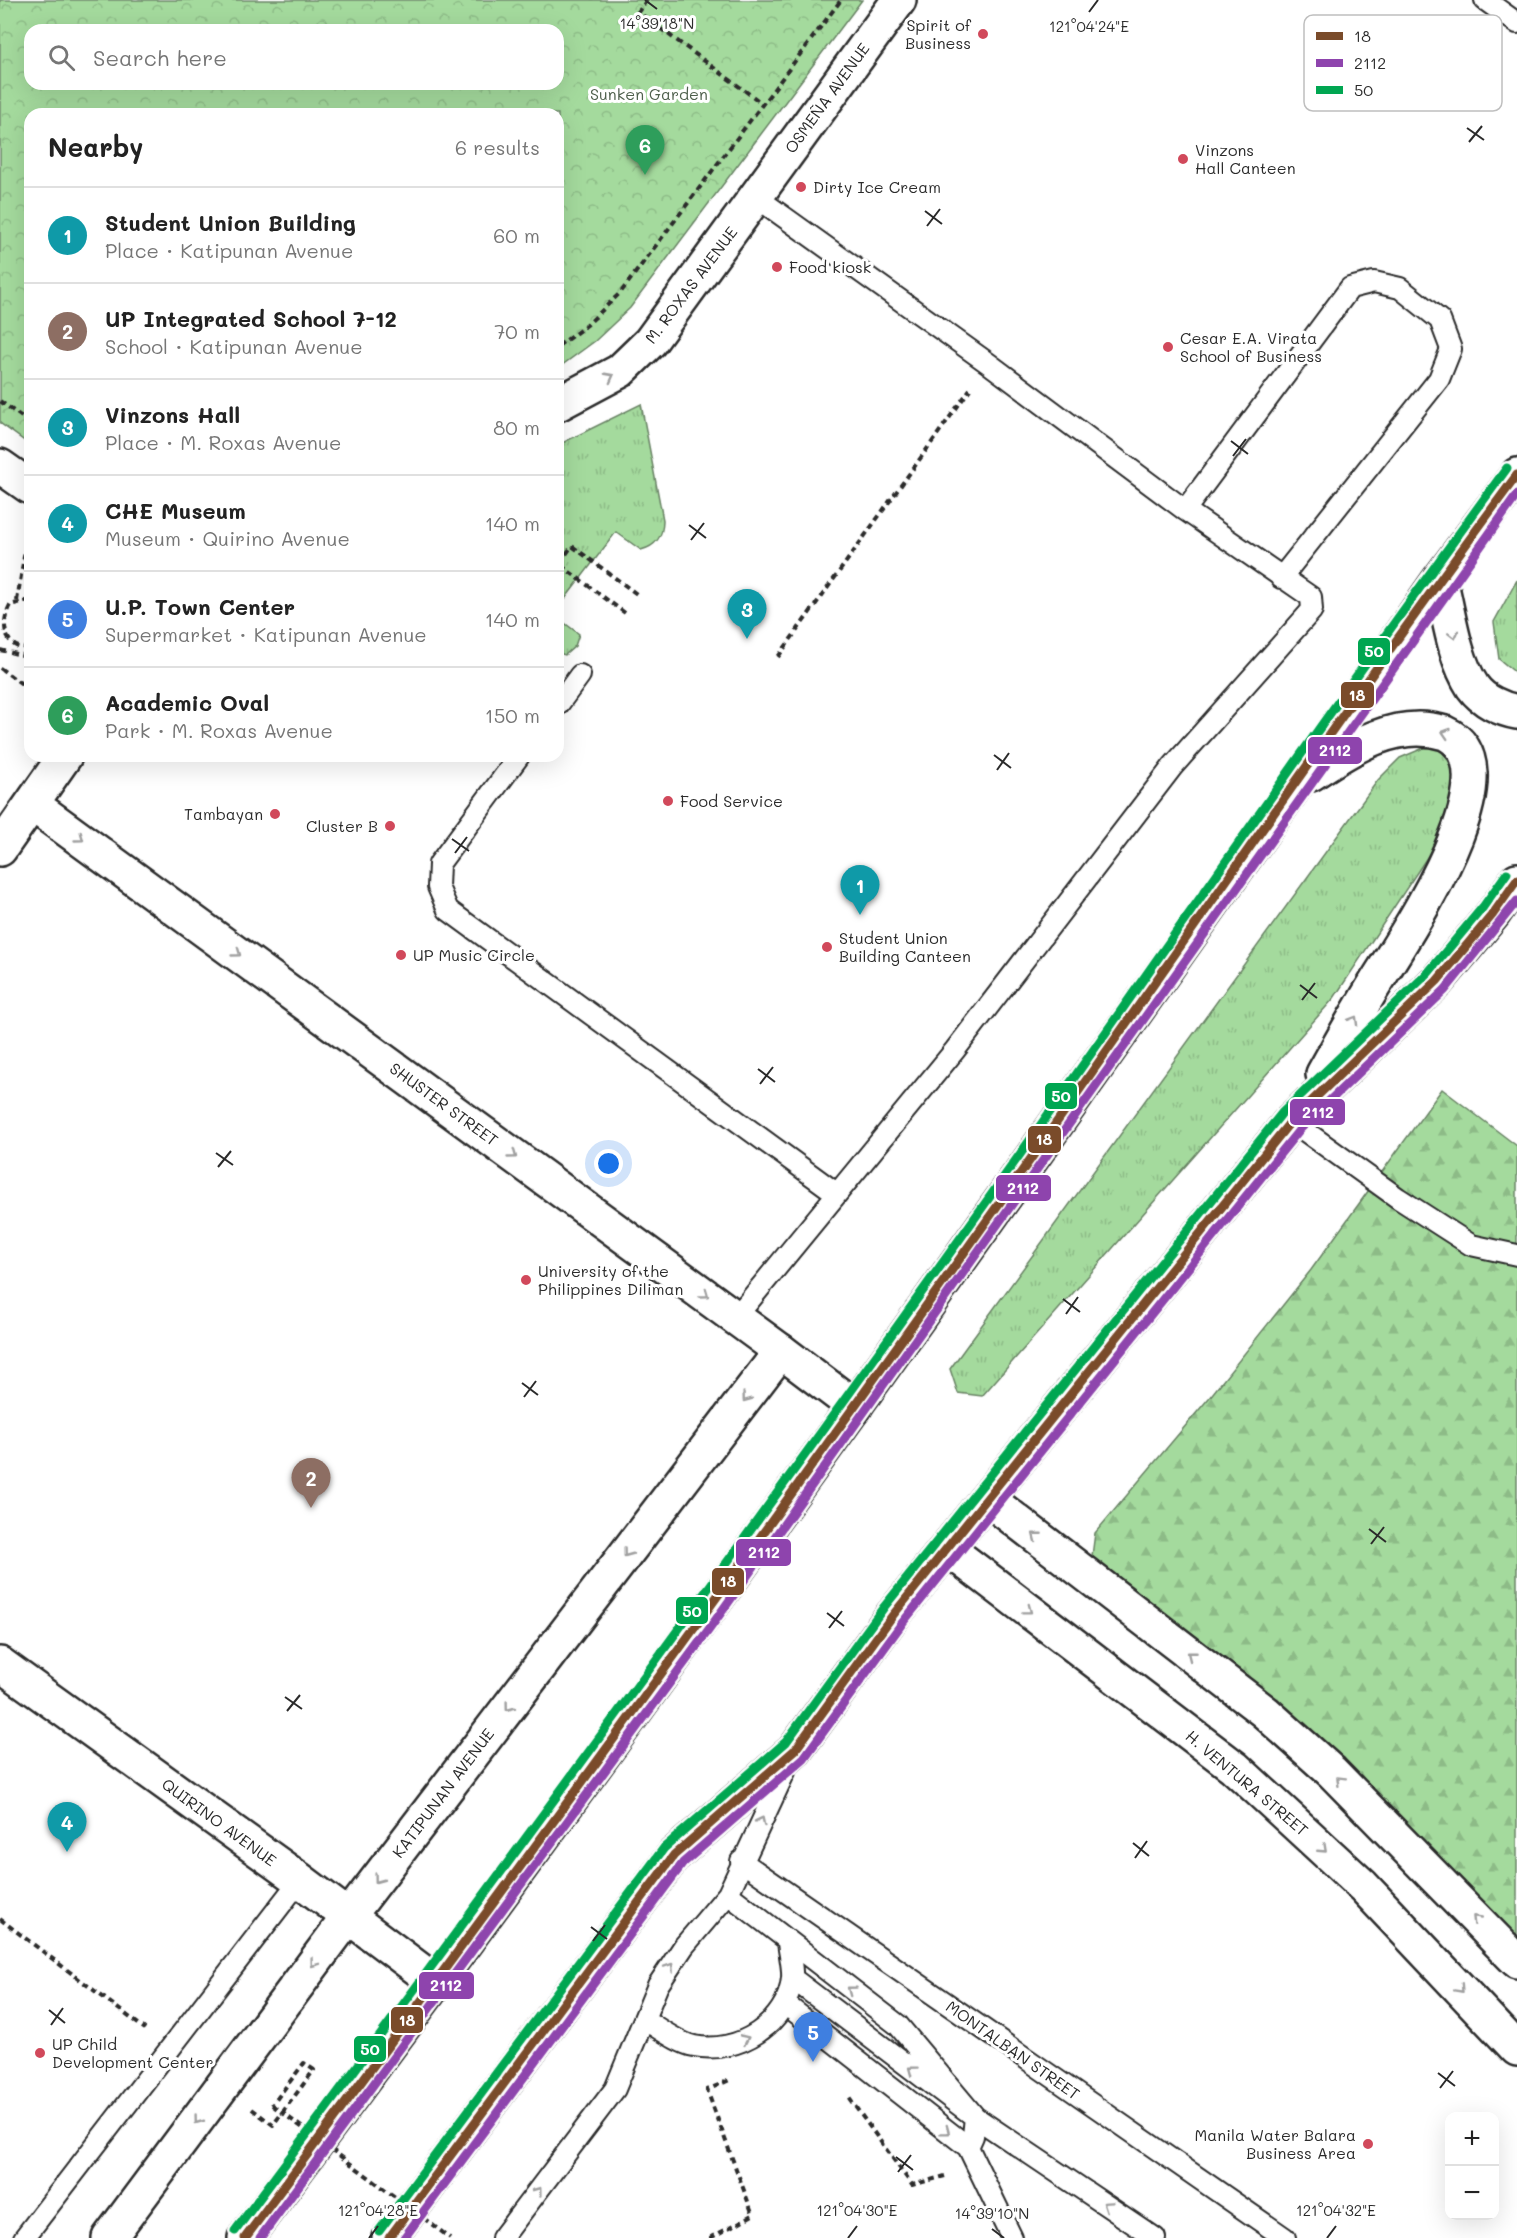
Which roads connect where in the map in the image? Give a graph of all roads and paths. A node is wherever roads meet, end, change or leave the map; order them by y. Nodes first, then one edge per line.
1 (647, 0) edge
2 (841, 0) edge
3 (899, 0) edge
4 (1485, 0) edge
5 (1517, 23) edge
6 (763, 104) junction
7 (756, 197) junction
8 (564, 342) edge
9 (988, 363) junction
10 (0, 401) edge
11 (564, 401) edge
12 (24, 419) edge
13 (0, 466) edge
14 (1517, 475) edge
15 (24, 483) edge
16 (1185, 510) junction
17 (566, 555) joint
18 (24, 556) edge
19 (564, 558) edge
20 (564, 568) edge
21 (1281, 578) junction
22 (1440, 579) junction
23 (638, 595) dead end
24 (24, 600) edge
25 (17, 601) junction
26 (625, 613) dead end
27 (16, 646) junction
28 (24, 647) edge
29 (0, 650) edge
30 (14, 654) junction
31 (24, 656) edge
32 (778, 657) dead end
33 (0, 668) edge
34 (580, 675) dead end
35 (24, 686) edge
36 (564, 697) edge
37 (1517, 712) edge
38 (61, 762) edge
39 (515, 762) edge
40 (1296, 784) junction
41 (32, 804) junction
42 (0, 849) edge
43 (1517, 880) edge
44 (1297, 1114) junction
45 (836, 1193) junction
46 (1517, 1255) edge
47 (736, 1317) junction
48 (781, 1351) junction
49 (855, 1407) junction
50 (988, 1499) junction
51 (948, 1548) junction
52 (0, 1664) edge
53 (795, 1750) junction
54 (741, 1861) junction
55 (300, 1880) junction
56 (728, 1894) junction
57 (349, 1916) junction
58 (0, 1919) edge
59 (788, 1942) junction
60 (1517, 1961) edge
61 (792, 1978) junction
62 (437, 1983) junction
63 (785, 2004) junction
64 (645, 2020) junction
65 (170, 2048) junction
66 (1517, 2049) edge
67 (738, 2076) dead end
68 (223, 2086) junction
69 (844, 2091) dead end
70 (975, 2117) junction
71 (968, 2147) junction
72 (950, 2175) dead end
73 (24, 2238) edge
74 (109, 2238) edge
75 (245, 2238) edge
76 (389, 2238) edge
77 (450, 2238) edge
78 (502, 2238) edge
79 (710, 2238) edge
80 (1012, 2238) edge
81 (1155, 2238) edge
82 (1286, 2238) edge

1 - 6 path
2 - 6 path
3 - 7 street, OSMEÑA AVENUE
4 - 5 lane
6 - 8 path
7 - 9 lane
11 -> 7 street, M. ROXAS AVENUE
9 - 16 lane
9 - 32 path
10 - 12 path
13 - 15 street
14 - 22 street
16 - 21 lane
16 - 21 lane
17 - 19 path
17 - 23 path
18 - 25 path
20 - 26 path
21 - 45 lane
22 -> 37 street
22 - 40 street
24 - 25 path
25 - 27 path
27 - 28 path
27 - 30 path
29 - 30 path
30 - 31 path
33 - 35 path
34 - 36 lane
38 - 41 street
39 - 45 lane
44 -> 40 street
40 - 49 street
41 - 42 street
41 -> 47 street, SHUSTER STREET
43 - 44 street
44 - 46 lane
44 - 50 street
45 - 47 lane
47 - 48 street, SHUSTER STREET
48 - 49 street, SHUSTER STREET
48 -> 57 street, KATIPUNAN AVENUE
49 - 62 street
50 - 51 street
60 -> 50 street
51 - 53 street
51 -> 66 street, H. VENTURA STREET
52 - 55 street, QUIRINO AVENUE
54 -> 53 lane
53 - 76 street
54 - 56 lane
54 - 82 lane, MONTALBAN STREET
55 - 57 street, QUIRINO AVENUE
55 - 65 lane
56 - 59 lane
64 -> 56 lane
57 - 62 street, QUIRINO AVENUE
57 -> 68 street, KATIPUNAN AVENUE
58 - 65 path
59 - 61 lane
70 -> 59 lane
61 - 63 lane
70 -> 61 lane
62 - 75 street
64 -> 63 lane
63 -> 71 lane
78 -> 64 lane
65 - 73 lane
67 - 79 path
68 -> 74 street, KATIPUNAN AVENUE
68 - 77 path, bridge
69 - 72 path
70 - 71 lane
81 -> 70 lane
71 - 80 lane

